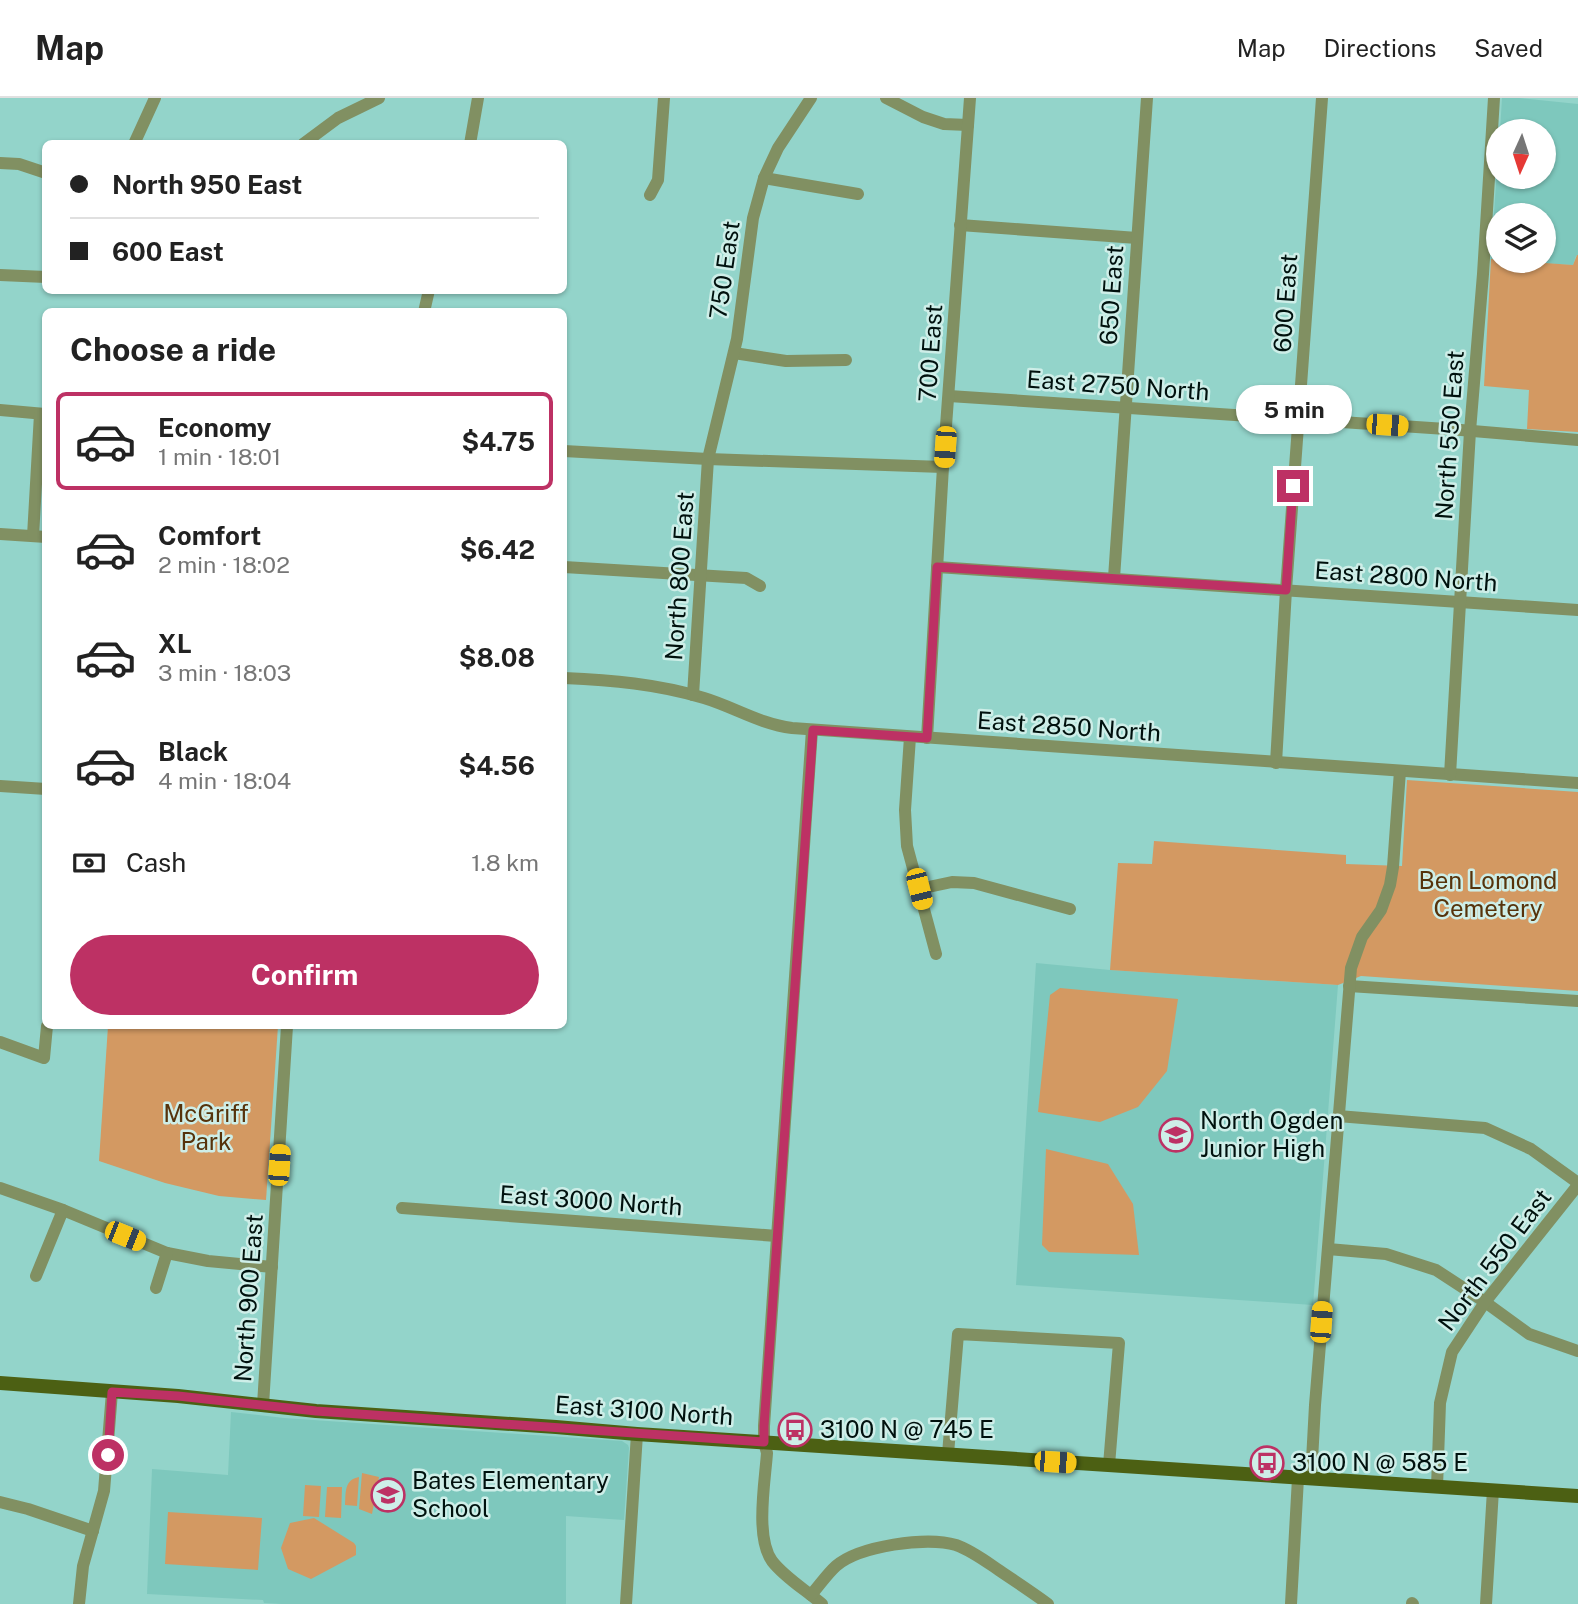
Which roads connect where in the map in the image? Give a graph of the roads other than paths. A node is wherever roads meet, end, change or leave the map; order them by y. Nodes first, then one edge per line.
1 (155, 98) edge
2 (379, 98) edge
3 (477, 98) edge
4 (664, 98) edge
5 (811, 98) edge
6 (886, 98) edge
7 (970, 98) edge
8 (1147, 98) edge
9 (1322, 98) edge
10 (1494, 98) edge
11 (968, 125) junction
12 (136, 140) edge
13 (308, 140) edge
14 (471, 140) edge
15 (0, 163) edge
16 (42, 172) edge
17 (764, 178) junction
18 (858, 194) dead end
19 (650, 195) dead end
20 (960, 225) junction
21 (1137, 238) junction
22 (0, 275) edge
23 (42, 277) edge
24 (734, 353) junction
25 (846, 360) dead end
26 (949, 396) junction
27 (1125, 407) junction
28 (0, 410) edge
29 (42, 414) edge
30 (1298, 419) junction
31 (1470, 431) junction
32 (1578, 440) edge
33 (42, 445) edge
34 (567, 452) edge
35 (708, 459) junction
36 (943, 467) junction
37 (0, 534) edge
38 (39, 537) edge
39 (567, 567) edge
40 (937, 567) junction
41 (700, 576) junction
42 (1114, 578) junction
43 (760, 586) dead end
44 (1286, 590) junction
45 (1460, 602) junction
46 (1578, 610) edge
47 (567, 678) edge
48 (693, 695) junction
49 (813, 730) junction
50 (910, 737) junction
51 (927, 738) junction
52 (1276, 763) junction
53 (1400, 771) junction
54 (1450, 775) junction
55 (1578, 783) edge
56 (0, 786) edge
57 (42, 789) edge
58 (919, 889) junction
59 (1070, 909) dead end
60 (936, 954) dead end
61 (1349, 986) junction
62 (1578, 1001) edge
63 (47, 1029) edge
64 (287, 1029) edge
65 (0, 1042) edge
66 (1338, 1116) junction
67 (1578, 1184) edge
68 (0, 1188) edge
69 (402, 1208) dead end
70 (63, 1210) junction
71 (776, 1236) junction
72 (1328, 1248) junction
73 (167, 1253) junction
74 (272, 1267) junction
75 (37, 1276) dead end
76 (156, 1288) dead end
77 (1485, 1302) junction
78 (1578, 1351) edge
79 (0, 1384) edge
80 (112, 1392) junction
81 (263, 1405) junction
82 (637, 1434) junction
83 (764, 1442) junction
84 (948, 1454) junction
85 (1109, 1465) junction
86 (1304, 1478) junction
87 (1437, 1487) junction
88 (1493, 1490) junction
89 (1578, 1496) edge
90 (0, 1502) edge
91 (93, 1531) junction
92 (811, 1595) junction
93 (1047, 1603) edge
94 (79, 1604) edge
95 (626, 1604) edge
96 (822, 1604) edge
97 (1291, 1604) edge
98 (1486, 1604) edge

1 - 12 street
2 - 13 street
3 - 14 street
4 - 19 street
5 - 17 street, 750 East
6 - 11 street
7 - 11 street, 700 East
8 - 21 street, 650 East
9 - 30 street, 600 East
10 - 31 street, North 550 East
11 - 20 street, 700 East
15 - 16 street
17 - 18 street
17 - 24 street, 750 East
20 - 21 street
20 - 26 street, 700 East
21 - 27 street, 650 East
22 - 23 street
24 - 25 street
24 - 35 street, 750 East
26 - 27 street, East 2750 North
26 - 36 street, 700 East
27 - 30 street, East 2750 North
27 - 42 street, 650 East
28 - 29 street
30 - 31 street, East 2750 North
30 - 44 street, 600 East
31 - 32 street, East 2750 North
31 - 45 street, North 550 East
33 - 38 street
34 - 35 street
35 - 36 street
35 - 41 street, North 800 East
36 - 40 street, 700 East
37 - 38 street
39 - 41 street
40 - 42 street, East 2800 North
40 - 51 street, 700 East
41 - 43 street
41 - 48 street, North 800 East
42 - 44 street, East 2800 North
44 - 45 street, East 2800 North
44 - 52 street, 600 East
45 - 46 street, East 2800 North
45 - 54 street, North 550 East
47 - 48 street, East 2850 North
48 - 49 street, East 2850 North
49 - 50 street, East 2850 North
49 - 71 street
50 - 51 street, East 2850 North
50 - 58 street
51 - 52 street, East 2850 North
52 - 53 street, East 2850 North
53 - 54 street, East 2850 North
53 - 61 street
54 - 55 street, East 2850 North
56 - 57 street
58 - 59 street
58 - 60 street
61 - 62 street
61 - 66 street
63 - 65 street
64 - 74 street, North 900 East
66 - 67 street
66 - 72 street
67 - 77 street, North 550 East
68 - 70 street
69 - 71 street, East 3000 North
70 - 73 street
70 - 75 street
71 - 83 street
72 - 77 street
72 - 86 street
73 - 74 street
73 - 76 street
74 - 81 street, North 900 East
77 - 78 street
77 - 87 street, North 550 East
79 - 80 main road, East 3100 North
80 - 81 main road, East 3100 North
80 - 91 street
81 - 82 main road, East 3100 North
82 - 83 main road, East 3100 North
82 - 95 street
83 - 84 main road, East 3100 North
83 - 92 street
84 - 85 main road, East 3100 North
84 - 85 street
85 - 86 main road, East 3100 North
86 - 87 main road, East 3100 North
86 - 97 street
87 - 88 main road, East 3100 North
88 - 89 main road, East 3100 North
88 - 98 street
90 - 91 street
91 - 94 street
92 - 93 street
92 - 96 street

